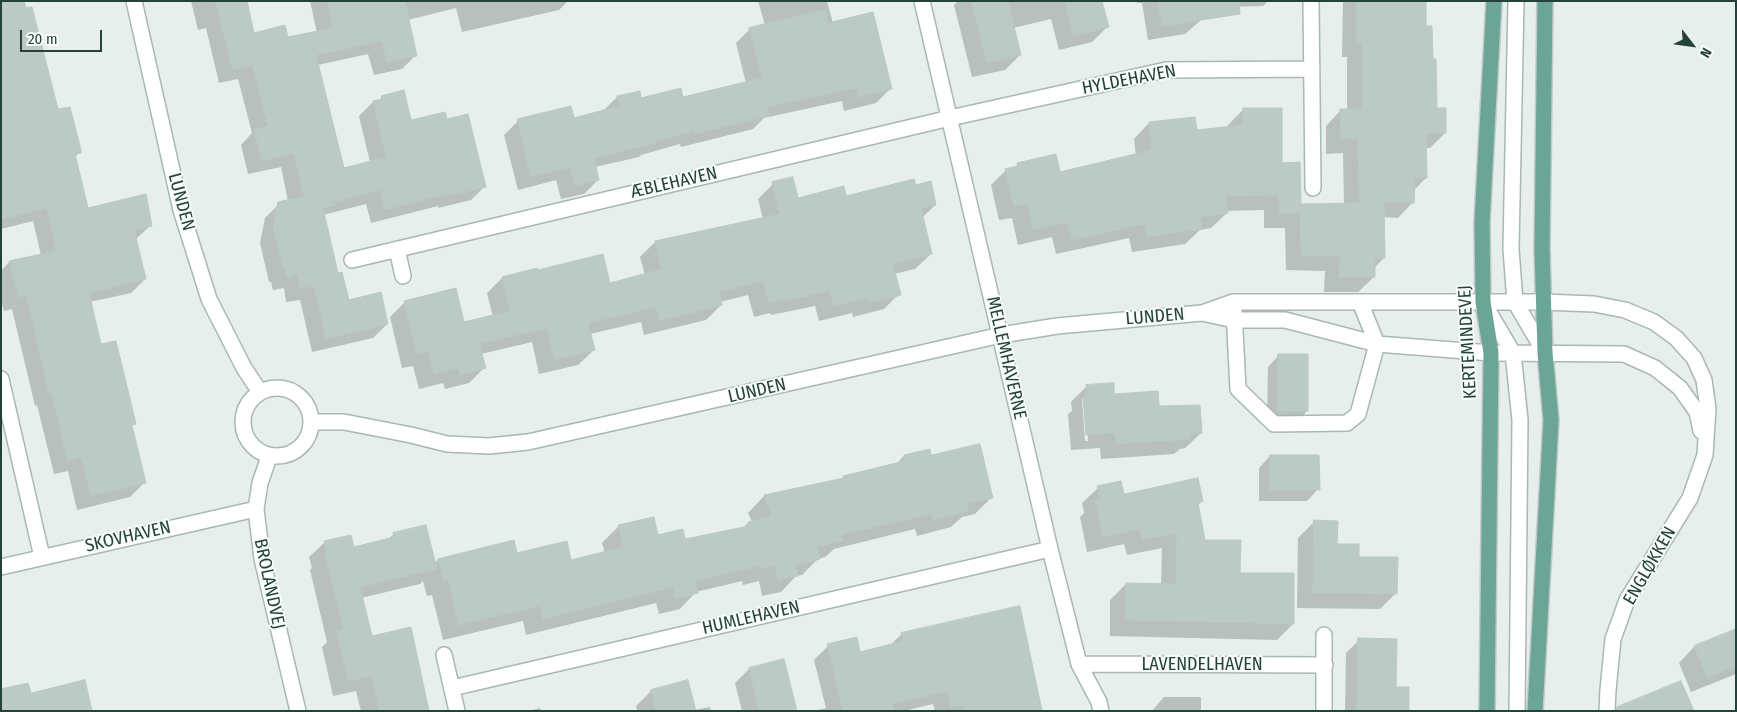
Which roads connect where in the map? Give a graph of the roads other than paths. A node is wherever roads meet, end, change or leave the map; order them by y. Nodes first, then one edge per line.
1 (134, 1) edge
2 (922, 1) edge
3 (1311, 1) edge
4 (1494, 1) edge
5 (1516, 1) edge
6 (1545, 1) edge
7 (1312, 69) junction
8 (950, 118) junction
9 (1313, 188) dead end
10 (397, 249) junction
11 (352, 260) dead end
12 (403, 276) dead end
13 (1233, 302) junction
14 (1360, 302) junction
15 (1484, 302) junction
16 (1515, 302) junction
17 (1543, 302) junction
18 (1202, 313) junction
19 (1234, 320) junction
20 (1001, 335) junction
21 (1377, 344) junction
22 (1545, 352) junction
23 (1491, 353) junction
24 (1513, 353) junction
25 (1, 379) edge
26 (260, 392) junction
27 (312, 422) junction
28 (1705, 455) junction
29 (269, 457) junction
30 (256, 509) junction
31 (1050, 548) junction
32 (42, 557) junction
33 (1, 567) edge
34 (1324, 635) dead end
35 (444, 655) dead end
36 (1079, 664) junction
37 (1325, 665) junction
38 (452, 688) junction
39 (298, 711) edge
40 (457, 711) edge
41 (1101, 711) edge
42 (1324, 711) edge
43 (1488, 711) edge
44 (1517, 711) edge
45 (1535, 711) edge
46 (1607, 711) edge

1 - 26 street, LUNDEN
2 - 8 street, MELLEMHAVERNE
3 - 7 street
4 - 15 main road, KERTEMINDEVEJ
5 - 16 street
6 - 17 main road
7 - 8 street, HYLDEHAVEN
7 - 9 street
8 - 10 street, ÆBLEHAVEN
8 - 20 street, MELLEMHAVERNE
10 - 11 street, ÆBLEHAVEN
10 - 12 street
13 - 14 street, LUNDEN
13 - 18 street, LUNDEN
13 - 19 street
14 - 15 street, LUNDEN
14 - 21 street
15 - 16 street, LUNDEN
15 - 23 main road, KERTEMINDEVEJ
15 - 24 street
16 - 17 street, LUNDEN
16 - 22 street
17 - 22 main road
17 - 28 street, ENGLØKKEN
18 - 19 street, LUNDEN
18 - 20 street, LUNDEN
19 - 21 street, LUNDEN
19 - 21 street
20 - 27 street, LUNDEN
20 - 31 street, MELLEMHAVERNE
21 - 23 street, LUNDEN
22 - 24 street, LUNDEN
22 - 28 street, ENGLØKKEN
22 - 45 main road
23 - 24 street, LUNDEN
23 - 43 main road, KERTEMINDEVEJ
24 - 44 street
25 - 32 street
26 - 27 street
26 - 29 street
27 - 29 street
28 - 46 street, ENGLØKKEN
29 - 30 street, BROLANDVEJ
30 - 32 street, SKOVHAVEN
30 - 39 street, BROLANDVEJ
31 - 36 street, MELLEMHAVERNE
31 - 38 street, HUMLEHAVEN
32 - 33 street, SKOVHAVEN
34 - 37 street
35 - 38 street
36 - 37 street, LAVENDELHAVEN
36 - 41 street, MELLEMHAVERNE
37 - 42 street
38 - 40 street

